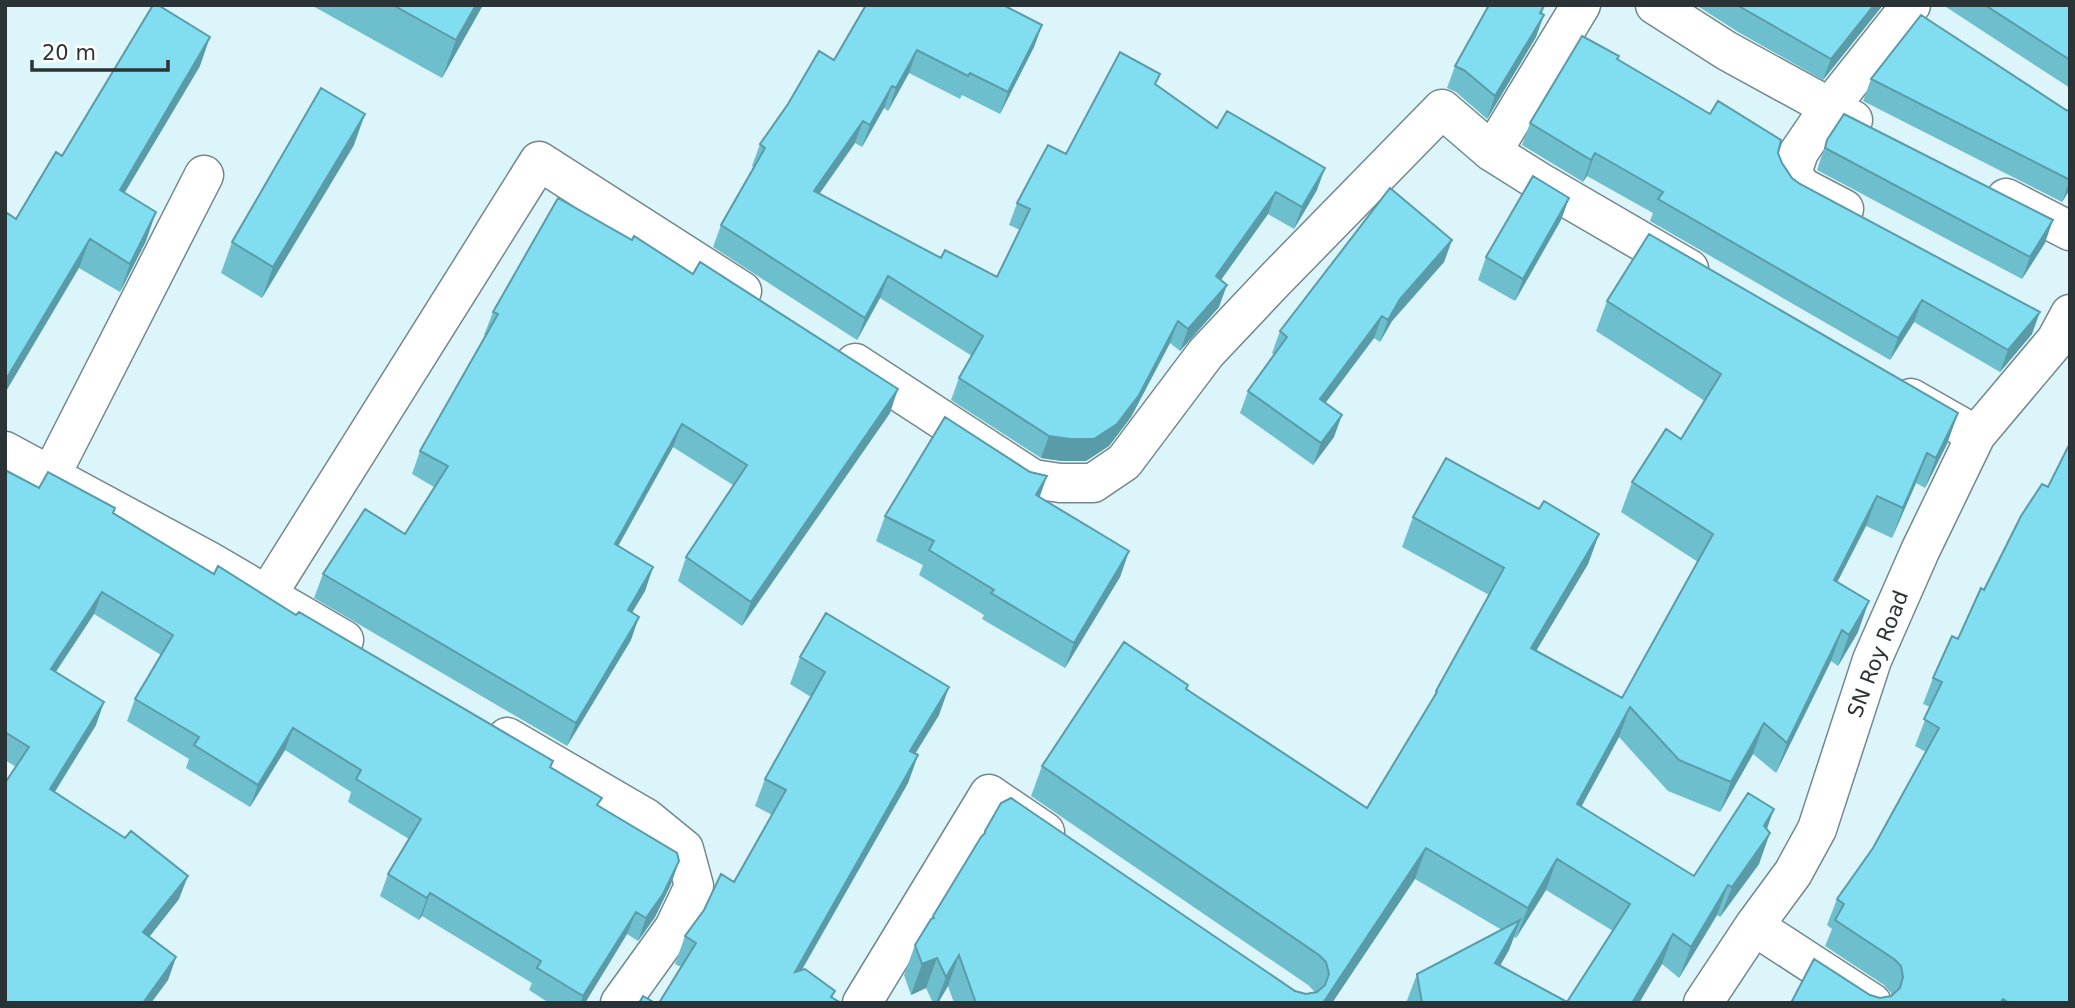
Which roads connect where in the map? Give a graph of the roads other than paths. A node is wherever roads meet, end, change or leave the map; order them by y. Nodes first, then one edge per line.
1 (1581, 5) edge
2 (1655, 5) edge
3 (1922, 13) edge
4 (1829, 108) junction
5 (1877, 132) edge
6 (1492, 152) junction
7 (204, 175) dead end
8 (1974, 182) edge
9 (1879, 228) edge
10 (2070, 231) edge
11 (1724, 289) edge
12 (773, 311) edge
13 (2060, 328) edge
14 (832, 348) edge
15 (1880, 380) edge
16 (1976, 435) junction
17 (5, 451) edge
18 (51, 475) junction
19 (267, 595) junction
20 (375, 659) edge
21 (484, 723) edge
22 (1069, 848) edge
23 (1754, 926) junction
24 (620, 1003) edge
25 (862, 1003) edge
26 (1703, 1003) edge
27 (1872, 1003) edge

1 - 6 street
2 - 4 street
3 - 4 street
4 - 5 street
4 - 9 street
6 - 11 street
6 - 14 street
7 - 18 street
8 - 10 street
12 - 19 street
13 - 16 street, SN Roy Road
15 - 16 street
16 - 23 street, SN Roy Road
17 - 18 street
18 - 19 street
19 - 20 street
21 - 24 street
22 - 25 street
23 - 26 street, SN Roy Road
23 - 27 street

